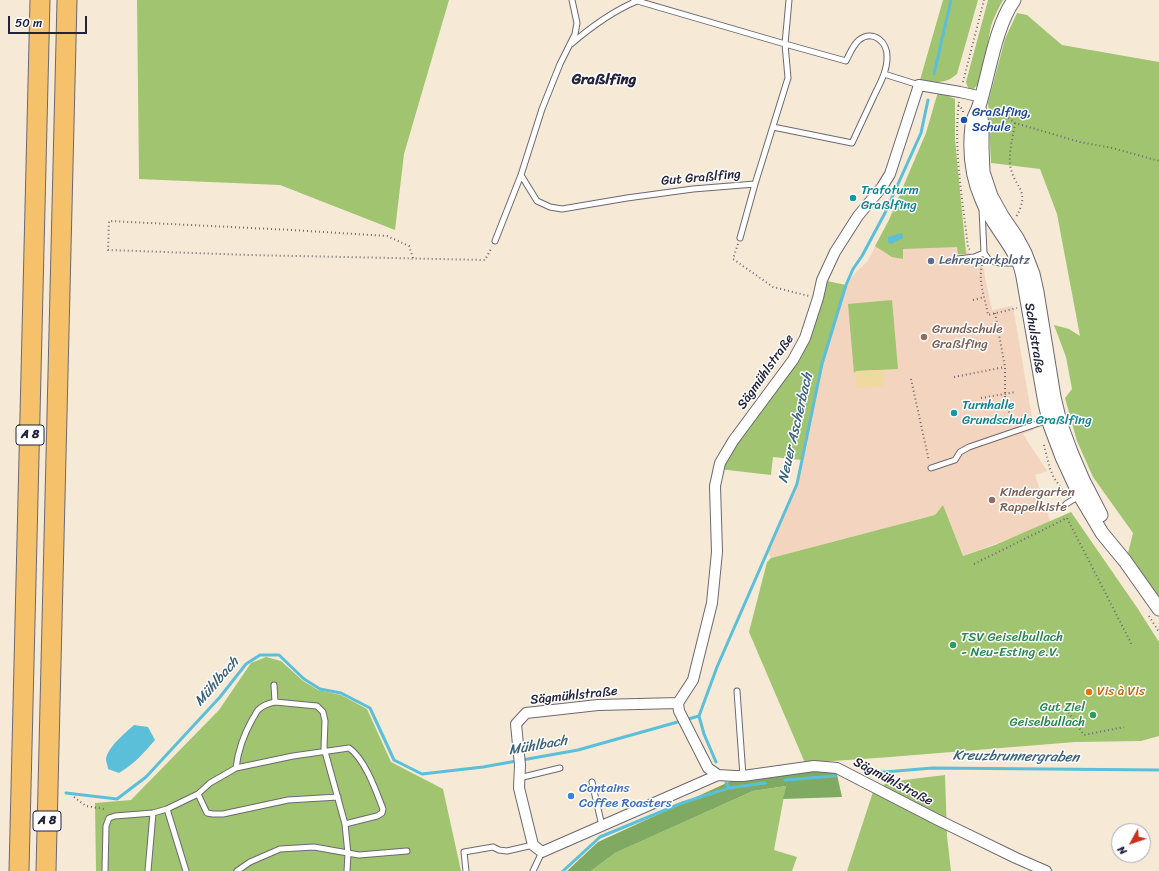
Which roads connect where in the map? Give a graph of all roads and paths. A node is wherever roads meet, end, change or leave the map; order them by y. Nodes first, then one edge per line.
1 (40, 0) edge
2 (67, 0) edge
3 (572, 0) edge
4 (636, 0) edge
5 (789, 0) edge
6 (984, 0) edge
7 (1014, 0) edge
8 (785, 44) junction
9 (570, 45) junction
10 (884, 74) junction
11 (921, 85) junction
12 (960, 92) junction
13 (980, 103) junction
14 (1015, 123) junction
15 (773, 126) junction
16 (1159, 161) edge
17 (521, 175) junction
18 (755, 184) junction
19 (981, 200) junction
20 (1008, 226) junction
21 (740, 238) joint
22 (495, 241) joint
23 (984, 253) junction
24 (414, 258) junction
25 (1022, 258) junction
26 (958, 259) dead end
27 (982, 265) dead end
28 (984, 296) junction
29 (818, 298) junction
30 (973, 300) dead end
31 (1028, 305) junction
32 (995, 313) junction
33 (1005, 367) junction
34 (954, 377) dead end
35 (911, 379) dead end
36 (1016, 392) dead end
37 (1005, 394) junction
38 (981, 398) dead end
39 (1049, 419) junction
40 (926, 427) dead end
41 (922, 428) junction
42 (1020, 429) junction
43 (931, 468) joint
44 (1083, 491) junction
45 (1066, 504) dead end
46 (974, 564) dead end
47 (1159, 609) edge
48 (1132, 645) dead end
49 (274, 685) dead end
50 (737, 691) dead end
51 (275, 702) junction
52 (678, 707) junction
53 (1066, 709) dead end
54 (1124, 727) dead end
55 (325, 752) junction
56 (236, 768) junction
57 (560, 768) dead end
58 (718, 775) junction
59 (743, 776) junction
60 (519, 778) junction
61 (592, 782) dead end
62 (198, 794) junction
63 (338, 797) junction
64 (74, 798) dead end
65 (104, 809) dead end
66 (167, 809) junction
67 (153, 813) junction
68 (345, 824) junction
69 (602, 826) junction
70 (533, 845) junction
71 (406, 851) dead end
72 (542, 852) junction
73 (348, 854) junction
74 (19, 871) edge
75 (46, 871) edge
76 (105, 871) edge
77 (148, 871) edge
78 (186, 871) edge
79 (237, 871) edge
80 (347, 871) edge
81 (466, 871) edge
82 (533, 871) edge
83 (1046, 871) edge

1 - 74 highway, A 8
2 - 75 highway, A 8
3 - 9 lane
4 - 8 lane
4 - 9 lane
5 - 8 lane, Gut Graßlfing
6 - 12 path
7 - 13 street, Schulstraße
8 - 10 lane
8 - 15 lane, Gut Graßlfing
9 - 17 lane
10 - 11 lane
10 - 15 lane
11 - 12 street
11 - 29 street, Sägmühlstraße
12 - 13 street
13 - 14 path
13 - 19 street, Schulstraße
13 - 20 street, Schulstraße
14 - 16 path
14 - 20 path
15 - 18 lane, Gut Graßlfing
17 - 18 lane, Gut Graßlfing
17 - 22 lane
18 - 21 lane
19 - 23 lane
19 - 25 street, Schulstraße
20 - 25 street, Schulstraße
21 - 29 path
22 - 24 path
23 - 25 lane
23 - 26 lane
24 - 24 path
25 - 31 street, Schulstraße
25 - 44 street, Schulstraße
27 - 28 path
28 - 30 path
28 - 32 path
29 - 52 street, Sägmühlstraße
31 - 32 path
31 - 39 street, Schulstraße
32 - 33 path
33 - 34 path
33 - 37 path
35 - 41 path
36 - 37 path
37 - 38 path
37 - 42 path
39 - 42 lane
39 - 44 street, Schulstraße
40 - 41 path
41 - 43 path
42 - 43 lane
44 - 45 lane
44 - 47 street, Schulstraße
46 - 48 path
49 - 51 lane
50 - 59 lane
51 - 55 lane
51 - 56 lane
52 - 58 street
52 - 60 street, Sägmühlstraße
53 - 54 path
55 - 56 lane
55 - 63 lane
55 - 68 lane
56 - 62 lane
57 - 60 lane
58 - 59 street, Sägmühlstraße
58 - 69 street, Sägmühlstraße
59 - 83 street, Sägmühlstraße
60 - 70 street, Sägmühlstraße
61 - 69 lane
62 - 63 lane
62 - 66 lane
63 - 68 lane
64 - 65 path
66 - 67 lane
66 - 78 lane
67 - 76 lane
67 - 77 lane
68 - 73 lane
69 - 72 street, Sägmühlstraße
70 - 72 street
70 - 81 lane
71 - 73 lane
72 - 82 lane
73 - 79 lane
73 - 80 lane

